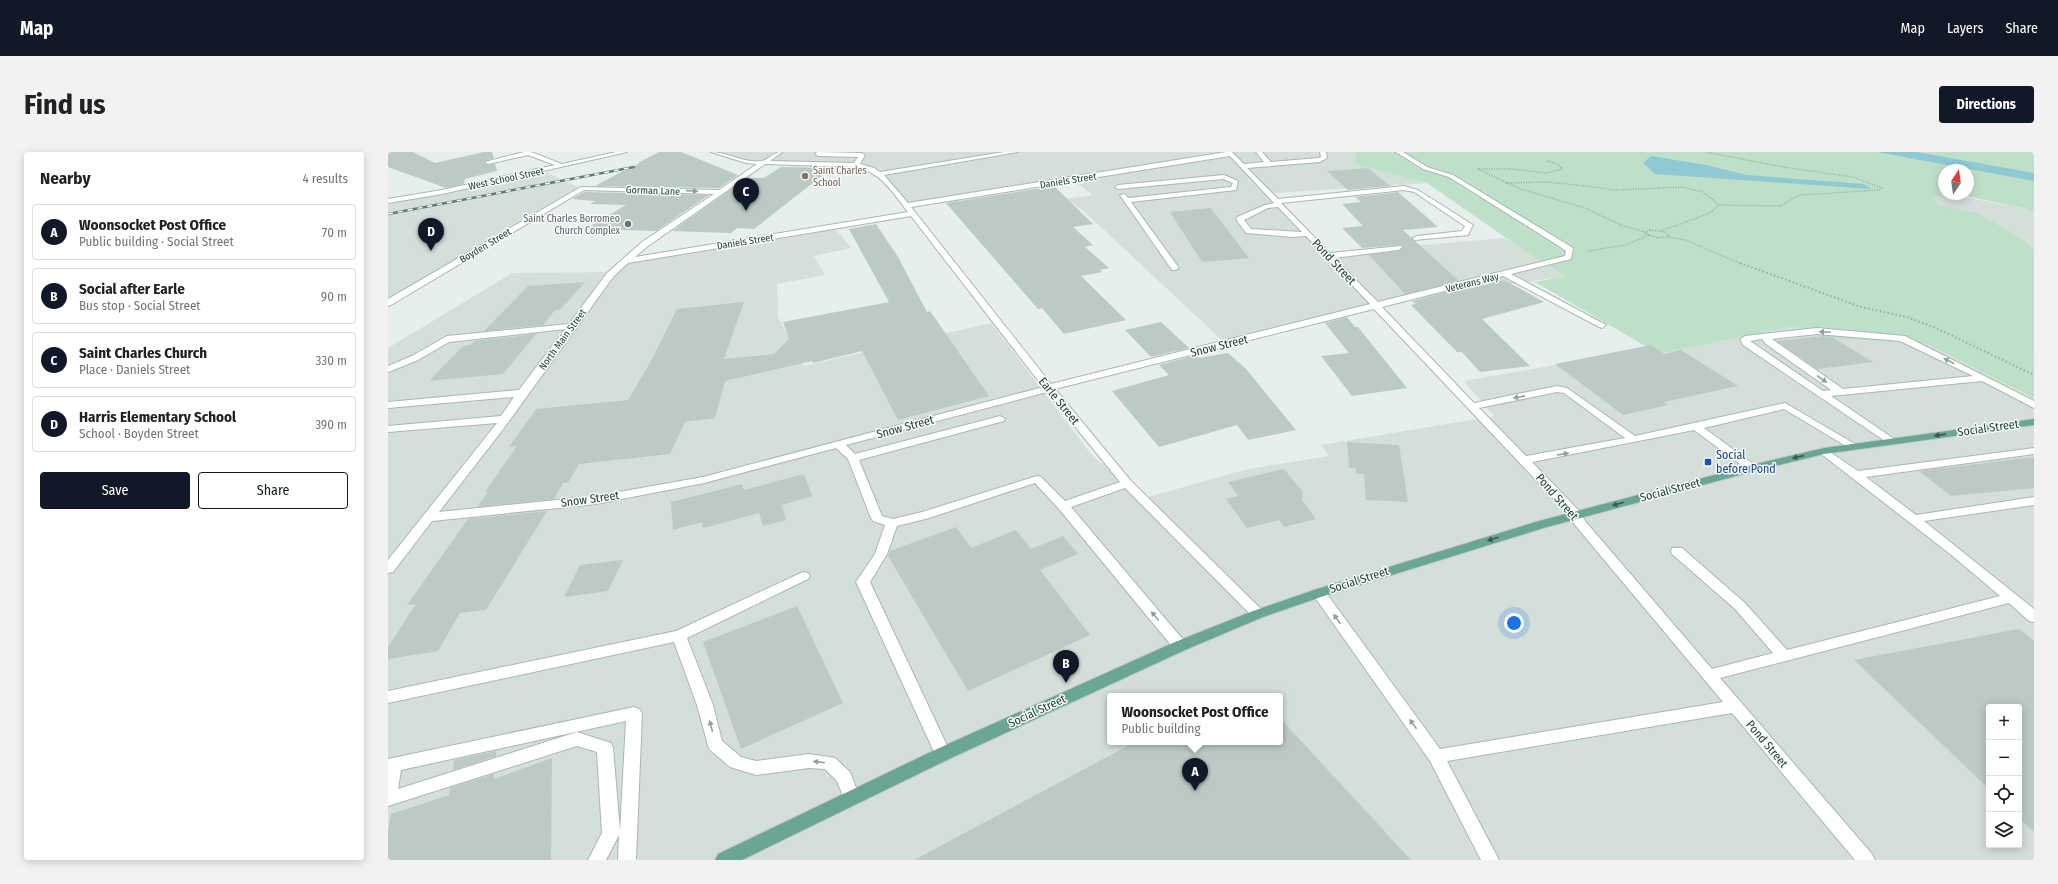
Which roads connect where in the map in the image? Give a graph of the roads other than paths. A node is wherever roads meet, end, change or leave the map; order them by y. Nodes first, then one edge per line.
1 (624, 152) edge
2 (714, 152) edge
3 (779, 152) edge
4 (821, 152) edge
5 (972, 152) edge
6 (1015, 152) edge
7 (1323, 152) edge
8 (1399, 152) edge
9 (852, 153) edge
10 (1230, 153) edge
11 (1259, 153) edge
12 (978, 158) junction
13 (488, 162) dead end
14 (765, 163) junction
15 (1268, 164) junction
16 (856, 165) junction
17 (563, 166) junction
18 (1243, 166) junction
19 (878, 174) junction
20 (1108, 174) junction
21 (1118, 186) junction
22 (583, 188) joint
23 (722, 192) junction
24 (1127, 200) junction
25 (388, 201) edge
26 (1278, 203) junction
27 (908, 210) junction
28 (1308, 234) junction
29 (1417, 238) dead end
30 (1398, 248) dead end
31 (1328, 256) junction
32 (626, 261) junction
33 (1176, 268) dead end
34 (1505, 274) junction
35 (388, 296) edge
36 (400, 296) junction
37 (388, 303) edge
38 (1376, 306) junction
39 (1602, 325) dead end
40 (572, 326) junction
41 (1767, 336) junction
42 (388, 369) edge
43 (1984, 378) junction
44 (1049, 388) junction
45 (1839, 391) junction
46 (522, 393) junction
47 (1821, 394) junction
48 (388, 405) edge
49 (2034, 405) edge
50 (1473, 406) junction
51 (504, 419) junction
52 (1000, 419) dead end
53 (2034, 422) edge
54 (1696, 427) junction
55 (388, 429) edge
56 (1634, 440) junction
57 (1892, 441) junction
58 (839, 444) junction
59 (1855, 447) junction
60 (2034, 450) edge
61 (1824, 451) junction
62 (853, 458) junction
63 (1524, 460) junction
64 (1752, 468) junction
65 (1857, 475) junction
66 (1127, 483) junction
67 (2034, 501) edge
68 (1063, 506) junction
69 (1577, 516) junction
70 (430, 517) junction
71 (1914, 519) junction
72 (892, 523) junction
73 (1677, 551) dead end
74 (388, 569) edge
75 (802, 576) dead end
76 (1319, 593) junction
77 (2011, 598) junction
78 (1258, 614) junction
79 (2034, 617) edge
80 (679, 636) junction
81 (1180, 646) junction
82 (1784, 656) junction
83 (1709, 675) junction
84 (388, 697) edge
85 (1736, 706) junction
86 (943, 754) junction
87 (1436, 756) junction
88 (391, 766) edge
89 (388, 794) edge
90 (852, 798) junction
91 (388, 799) edge
92 (597, 860) edge
93 (627, 860) edge
94 (724, 860) edge
95 (1490, 860) edge
96 (1866, 860) edge

1 - 17 street, West School Street
2 - 14 street
3 - 14 street, North Main Street
4 - 9 street
5 - 12 street
6 - 12 street
7 - 15 street
8 - 34 street, Veterans Way
9 - 16 street
10 - 18 street, Pond Street
10 - 20 street, Daniels Street
11 - 15 street
12 - 19 street
13 - 17 street
14 - 16 street
14 - 23 street, North Main Street
15 - 18 street
16 - 19 street
17 - 25 street, West School Street
18 - 26 street, Pond Street
19 - 27 street, Earle Street
20 - 21 street
20 - 27 street, Daniels Street
21 - 24 street
21 - 24 street
22 -> 23 street, Gorman Lane
22 - 36 street, Boyden Street
23 - 32 street, North Main Street
24 - 33 street
26 - 28 street, Pond Street
26 - 28 street
26 - 29 street
27 - 32 street, Daniels Street
27 - 44 street, Earle Street
28 - 31 street, Pond Street
30 - 31 street
31 - 38 street, Pond Street
32 - 40 street, North Main Street
34 - 38 street, Veterans Way
34 - 39 street
35 - 36 street
36 - 37 street, Boyden Street
38 - 44 street, Snow Street
38 - 50 street, Pond Street
40 - 42 street
40 - 46 street, North Main Street
43 -> 41 street
41 -> 45 street
41 - 47 street
43 - 45 street
43 - 49 street
44 - 58 street, Snow Street
44 - 66 street, Earle Street
45 - 47 street
46 - 48 street
46 - 51 street, North Main Street
47 - 57 street
56 -> 50 street
50 - 63 street, Pond Street
51 - 55 street
51 - 70 street, North Main Street
52 - 62 street
53 -> 57 main road, Social Street
54 - 56 street
54 - 59 street
54 - 64 street
63 -> 56 street
57 - 59 main road, Social Street
58 - 62 street
58 - 70 street, Snow Street
59 - 61 main road, Social Street
60 - 65 street
61 -> 64 main road, Social Street
61 - 65 street
62 - 72 street
63 - 69 street, Pond Street
64 -> 69 main road, Social Street
65 - 71 street
66 - 68 street
66 - 78 street, Earle Street
67 - 71 street
68 - 72 street
81 -> 68 street
69 -> 76 main road, Social Street
69 - 83 street, Pond Street
70 - 74 street, North Main Street
71 - 77 street
72 - 86 street
73 - 82 street
75 - 80 street
76 - 78 main road, Social Street
87 -> 76 street
77 - 79 street
77 - 82 street
78 - 81 main road, Social Street
80 - 84 street
90 -> 80 street
81 - 86 main road, Social Street
82 - 83 street
83 - 85 street, Pond Street
85 - 87 street
85 - 96 street, Pond Street
86 - 90 main road, Social Street
87 - 95 street
88 - 89 street
88 - 93 street
90 - 94 main road, Social Street
91 - 92 street

